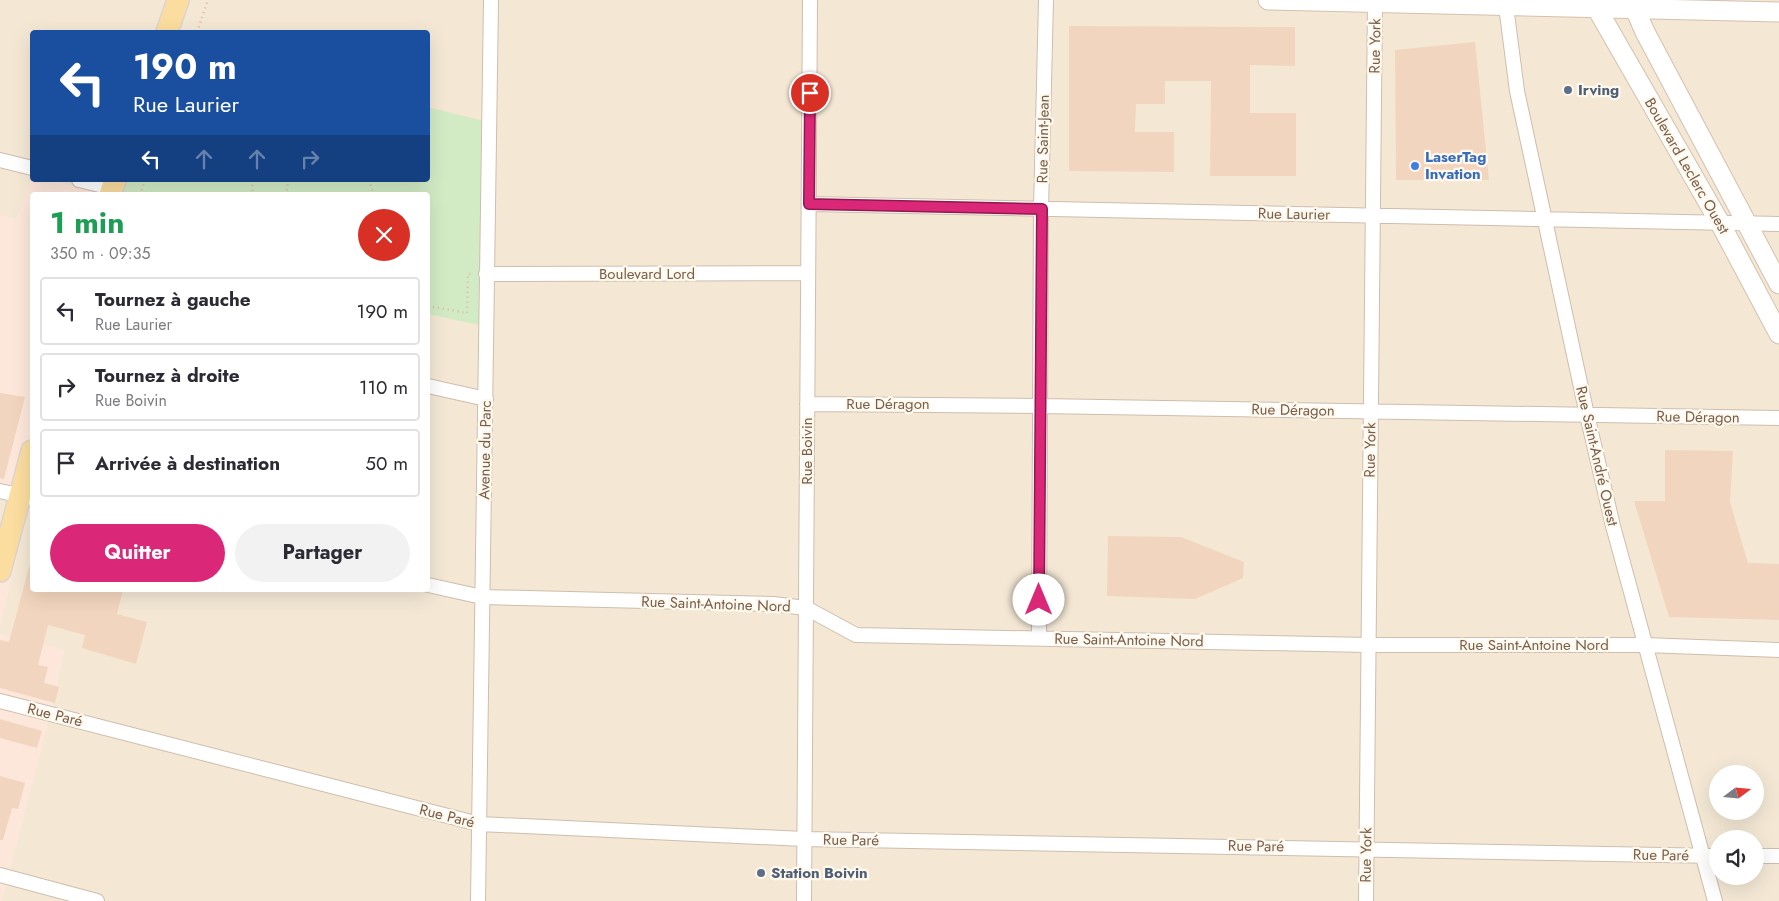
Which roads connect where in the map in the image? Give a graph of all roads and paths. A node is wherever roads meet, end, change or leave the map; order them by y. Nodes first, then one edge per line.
1 (178, 0) edge
2 (208, 0) edge
3 (491, 0) edge
4 (810, 0) edge
5 (1046, 0) edge
6 (1268, 0) edge
7 (1375, 1) edge
8 (1594, 4) edge
9 (1634, 4) edge
10 (1506, 6) junction
11 (1779, 12) edge
12 (168, 30) edge
13 (198, 30) edge
14 (0, 160) edge
15 (30, 168) edge
16 (88, 182) edge
17 (112, 188) edge
18 (809, 204) junction
19 (1042, 209) junction
20 (1373, 216) junction
21 (1545, 219) junction
22 (1720, 223) junction
23 (1747, 223) junction
24 (1779, 224) edge
25 (486, 274) junction
26 (808, 274) junction
27 (1779, 284) edge
28 (430, 306) edge
29 (1779, 334) edge
30 (430, 386) edge
31 (486, 400) junction
32 (807, 404) junction
33 (1040, 406) junction
34 (1371, 411) junction
35 (1587, 415) junction
36 (1779, 418) edge
37 (30, 457) edge
38 (17, 495) edge
39 (0, 571) edge
40 (430, 585) edge
41 (482, 597) junction
42 (806, 608) junction
43 (1039, 638) junction
44 (1368, 644) junction
45 (1646, 645) junction
46 (1779, 650) edge
47 (0, 701) edge
48 (479, 824) junction
49 (804, 839) junction
50 (1366, 848) junction
51 (1702, 856) junction
52 (1709, 856) edge
53 (1764, 856) edge
54 (1779, 856) edge
55 (0, 876) edge
56 (97, 901) edge
57 (478, 901) edge
58 (804, 901) edge
59 (1366, 901) edge
60 (1715, 901) edge

1 - 12 main road
2 - 13 path
3 - 25 street, Avenue du Parc
4 - 18 street, Rue Boivin
5 - 19 street, Rue Saint-Jean
6 - 7 street
7 - 10 street
7 - 20 street, Rue York
8 - 9 street
8 - 10 street
8 - 22 street, Boulevard Leclerc Ouest
9 - 11 street
9 - 23 street, Boulevard Leclerc Ouest
10 - 21 street, Rue Saint-André Ouest
14 - 15 street
16 - 17 street
18 - 19 street, Rue Laurier
18 - 26 street, Rue Boivin
19 - 20 street, Rue Laurier
19 - 33 street, Rue Saint-Jean
20 - 21 street, Rue Laurier
20 - 34 street, Rue York
21 - 22 street, Rue Laurier
21 - 35 street, Rue Saint-André Ouest
22 - 23 street, Rue Laurier
22 - 29 street, Boulevard Leclerc Ouest
23 - 24 street, Rue Laurier
23 - 27 street, Boulevard Leclerc Ouest
25 - 26 street, Boulevard Lord
25 - 28 path
25 - 31 street, Avenue du Parc
26 - 32 street, Rue Boivin
30 - 31 street
31 - 41 street, Avenue du Parc
32 - 33 street, Rue Déragon
32 - 42 street, Rue Boivin
33 - 34 street, Rue Déragon
33 - 43 street, Rue Saint-Jean
34 - 35 street, Rue Déragon
34 - 44 street, Rue York
35 - 36 street, Rue Déragon
35 - 45 street, Rue Saint-André Ouest
37 - 38 main road
38 - 39 main road
40 - 41 street, Rue Saint-Antoine Nord
41 - 42 street, Rue Saint-Antoine Nord
41 - 48 street, Avenue du Parc
42 - 43 street, Rue Saint-Antoine Nord
42 - 49 street, Rue Boivin
43 - 44 street, Rue Saint-Antoine Nord
44 - 45 street, Rue Saint-Antoine Nord
44 - 50 street, Rue York
45 - 46 street, Rue Saint-Antoine Nord
45 - 51 street, Rue Saint-André Ouest
47 - 48 street, Rue Paré
48 - 49 street, Rue Paré
48 - 57 street, Avenue du Parc
49 - 50 street, Rue Paré
49 - 58 street, Rue Boivin
50 - 51 street, Rue Paré
50 - 59 street, Rue York
51 - 52 street, Rue Paré
51 - 60 street, Rue Saint-André Ouest
53 - 54 street
55 - 56 street

